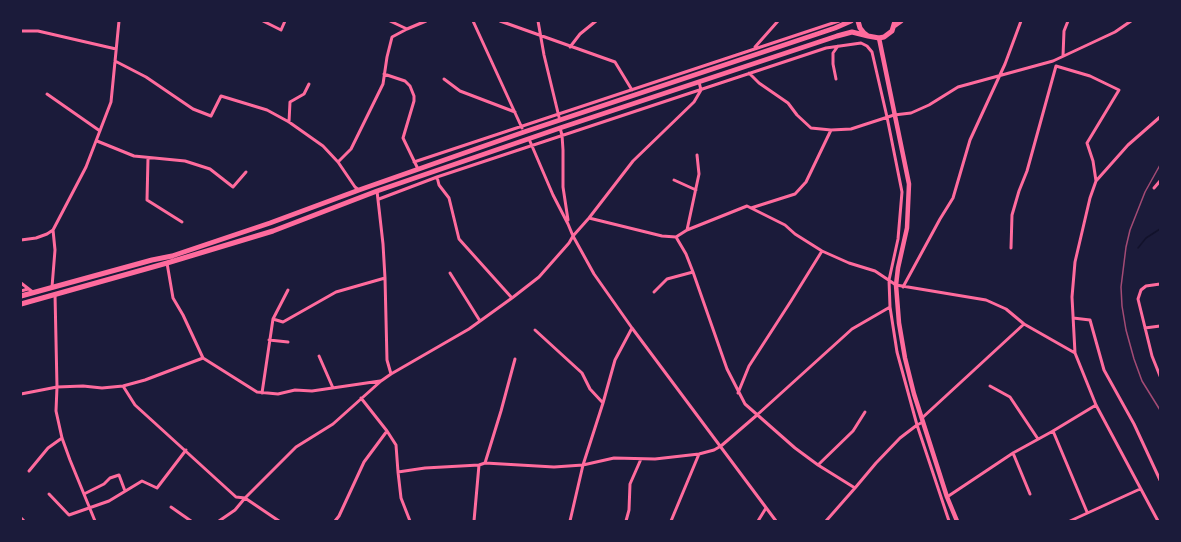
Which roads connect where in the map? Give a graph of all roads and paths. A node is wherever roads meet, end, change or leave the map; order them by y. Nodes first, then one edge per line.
1 (119, 21) edge
2 (263, 21) edge
3 (285, 21) edge
4 (390, 21) edge
5 (426, 21) edge
6 (473, 21) edge
7 (500, 21) edge
8 (538, 21) edge
9 (596, 21) edge
10 (778, 21) edge
11 (839, 21) edge
12 (851, 21) edge
13 (858, 21) edge
14 (901, 21) edge
15 (1021, 21) edge
16 (1068, 21) edge
17 (1130, 21) edge
18 (895, 24) edge
19 (408, 29) junction
20 (821, 30) junction
21 (21, 31) edge
22 (539, 36) junction
23 (868, 36) junction
24 (879, 38) junction
25 (838, 46) junction
26 (570, 47) junction
27 (754, 49) junction
28 (116, 50) junction
29 (778, 56) junction
30 (1063, 56) junction
31 (115, 61) junction
32 (1053, 61) junction
33 (780, 63) junction
34 (1056, 66) junction
35 (384, 74) junction
36 (749, 74) junction
37 (999, 75) junction
38 (444, 78) dead end
39 (836, 79) dead end
40 (699, 82) junction
41 (309, 84) dead end
42 (632, 90) junction
43 (701, 90) junction
44 (47, 94) dead end
45 (515, 112) junction
46 (894, 114) junction
47 (559, 117) junction
48 (887, 117) junction
49 (1160, 117) edge
50 (288, 122) junction
51 (521, 127) junction
52 (560, 128) junction
53 (831, 130) junction
54 (100, 132) junction
55 (524, 132) junction
56 (562, 135) junction
57 (529, 139) junction
58 (97, 141) junction
59 (532, 146) junction
60 (697, 155) dead end
61 (148, 158) junction
62 (338, 162) junction
63 (414, 162) junction
64 (418, 169) junction
65 (246, 172) dead end
66 (437, 177) junction
67 (674, 180) dead end
68 (1096, 181) junction
69 (1160, 181) edge
70 (1154, 188) dead end
71 (359, 190) junction
72 (696, 190) junction
73 (377, 191) junction
74 (379, 199) junction
75 (752, 208) junction
76 (589, 218) junction
77 (182, 222) dead end
78 (568, 224) junction
79 (53, 230) junction
80 (687, 230) junction
81 (573, 236) junction
82 (676, 237) junction
83 (21, 240) edge
84 (1011, 248) dead end
85 (822, 251) junction
86 (168, 263) junction
87 (693, 272) junction
88 (450, 273) dead end
89 (385, 278) junction
90 (890, 280) junction
91 (21, 284) edge
92 (1160, 284) edge
93 (896, 285) junction
94 (903, 286) junction
95 (52, 288) junction
96 (28, 289) junction
97 (288, 290) dead end
98 (21, 291) edge
99 (34, 292) junction
100 (654, 292) dead end
101 (55, 294) junction
102 (21, 296) edge
103 (512, 298) junction
104 (21, 304) edge
105 (890, 307) junction
106 (1073, 318) junction
107 (272, 319) junction
108 (480, 321) junction
109 (1024, 324) junction
110 (1160, 326) edge
111 (632, 328) junction
112 (1145, 328) junction
113 (535, 330) dead end
114 (269, 340) junction
115 (288, 342) dead end
116 (1075, 353) junction
117 (319, 356) dead end
118 (203, 358) junction
119 (515, 359) dead end
120 (390, 374) junction
121 (1160, 374) edge
122 (381, 381) junction
123 (123, 386) junction
124 (990, 386) dead end
125 (57, 387) junction
126 (333, 388) junction
127 (262, 392) junction
128 (738, 393) junction
129 (21, 394) edge
130 (361, 398) junction
131 (603, 402) junction
132 (1096, 405) junction
133 (865, 412) dead end
134 (757, 415) junction
135 (922, 420) junction
136 (917, 425) junction
137 (387, 431) junction
138 (1053, 432) junction
139 (62, 438) junction
140 (1038, 439) junction
141 (721, 446) junction
142 (186, 450) junction
143 (1013, 452) junction
144 (699, 454) junction
145 (641, 459) junction
146 (484, 463) junction
147 (479, 465) junction
148 (583, 465) junction
149 (818, 465) junction
150 (29, 471) dead end
151 (398, 472) junction
152 (1160, 480) edge
153 (855, 488) junction
154 (1140, 489) junction
155 (125, 491) junction
156 (49, 494) dead end
157 (84, 494) junction
158 (1030, 494) dead end
159 (947, 497) junction
160 (245, 498) junction
161 (171, 507) dead end
162 (90, 508) junction
163 (766, 508) junction
164 (1087, 512) junction
165 (21, 518) edge
166 (24, 521) edge
167 (95, 521) edge
168 (191, 521) edge
169 (219, 521) edge
170 (279, 521) edge
171 (335, 521) edge
172 (410, 521) edge
173 (474, 521) edge
174 (570, 521) edge
175 (626, 521) edge
176 (671, 521) edge
177 (758, 521) edge
178 (776, 521) edge
179 (826, 521) edge
180 (949, 521) edge
181 (957, 521) edge
182 (1070, 521) edge
183 (1158, 521) edge

1 - 28 street
2 - 3 street
4 - 19 street
5 - 19 street
6 - 45 street
7 - 22 street
8 - 22 street
9 - 26 street
10 - 27 street
11 - 20 street
12 - 20 main road
13 - 23 main road
14 - 18 main road
15 - 37 street
16 - 30 street
17 - 30 street
18 - 24 main road
19 - 35 street
20 - 27 street
20 - 47 main road
21 - 28 street
22 - 26 street
22 - 47 street
23 - 24 main road
23 - 29 main road
24 - 46 main road
25 - 33 street
25 - 39 street
25 - 48 street
26 - 42 street
27 - 42 street
28 - 31 street
29 - 33 street
29 - 40 main road
30 - 32 street
31 - 50 street
31 - 54 street
32 - 34 street
32 - 37 street
33 - 36 street
34 - 68 street
34 - 84 street
35 - 62 street
35 - 63 street
36 - 43 street
36 - 53 street
37 - 46 street
37 - 94 street
38 - 45 street
40 - 43 street
40 - 52 main road
41 - 50 street
42 - 47 street
43 - 56 street
43 - 76 street
44 - 54 street
45 - 51 street
46 - 48 street
46 - 93 main road
47 - 51 street
47 - 55 main road
48 - 53 street
48 - 90 street
49 - 68 street
50 - 62 street
51 - 55 street
51 - 63 street
52 - 56 street
52 - 57 main road
53 - 75 street
54 - 58 street
55 - 64 main road
56 - 59 street
56 - 78 street
57 - 59 street
57 - 73 main road
58 - 61 street
58 - 79 street
59 - 66 street
59 - 78 street
60 - 72 street
61 - 65 street
61 - 77 street
62 - 71 street
63 - 64 street
64 - 71 main road
66 - 74 street
66 - 103 street
67 - 72 street
68 - 106 street
69 - 70 street
71 - 95 main road
72 - 80 street
73 - 74 street
73 - 86 main road
74 - 89 street
75 - 80 street
75 - 85 street
76 - 81 street
76 - 82 street
78 - 81 street
79 - 83 street
79 - 95 street
80 - 82 street
81 - 103 street
81 - 111 street
82 - 87 street
85 - 90 street
85 - 128 street
86 - 101 main road
86 - 118 street
87 - 100 street
87 - 128 street
88 - 108 street
89 - 107 street
89 - 120 street
90 - 93 street
90 - 105 street
91 - 96 street
92 - 112 street
93 - 94 street
93 - 135 main road
94 - 109 street
95 - 99 main road
96 - 98 street
96 - 99 street
97 - 107 street
99 - 102 main road
101 - 104 main road
101 - 125 street
103 - 108 street
105 - 134 street
105 - 136 street
106 - 116 street
106 - 152 street
107 - 114 street
108 - 120 street
109 - 116 street
109 - 135 street
110 - 112 street
111 - 131 street
111 - 141 street
112 - 121 street
113 - 131 street
114 - 115 street
114 - 127 street
116 - 132 street
117 - 126 street
118 - 123 street
118 - 127 street
119 - 146 street
120 - 122 street
122 - 126 street
122 - 130 street
123 - 125 street
123 - 142 street
124 - 140 street
125 - 129 street
125 - 139 street
126 - 127 street
128 - 134 street
130 - 137 street
130 - 160 street
131 - 148 street
132 - 138 street
132 - 154 street
133 - 149 street
134 - 141 street
134 - 149 street
135 - 136 street
135 - 159 main road
136 - 153 street
136 - 180 street
137 - 151 street
137 - 171 street
138 - 140 street
138 - 164 street
139 - 150 street
139 - 157 street
140 - 143 street
141 - 144 street
141 - 163 street
142 - 155 street
142 - 160 street
143 - 158 street
143 - 159 street
144 - 145 street
144 - 176 street
145 - 148 street
145 - 175 street
146 - 147 street
146 - 148 street
147 - 151 street
147 - 173 street
148 - 174 street
149 - 153 street
151 - 172 street
153 - 179 street
154 - 164 street
154 - 183 street
155 - 157 street
155 - 162 street
156 - 162 street
157 - 162 street
159 - 181 main road
160 - 169 street
160 - 170 street
161 - 168 street
162 - 167 street
163 - 177 street
163 - 178 street
164 - 182 street
165 - 166 street

